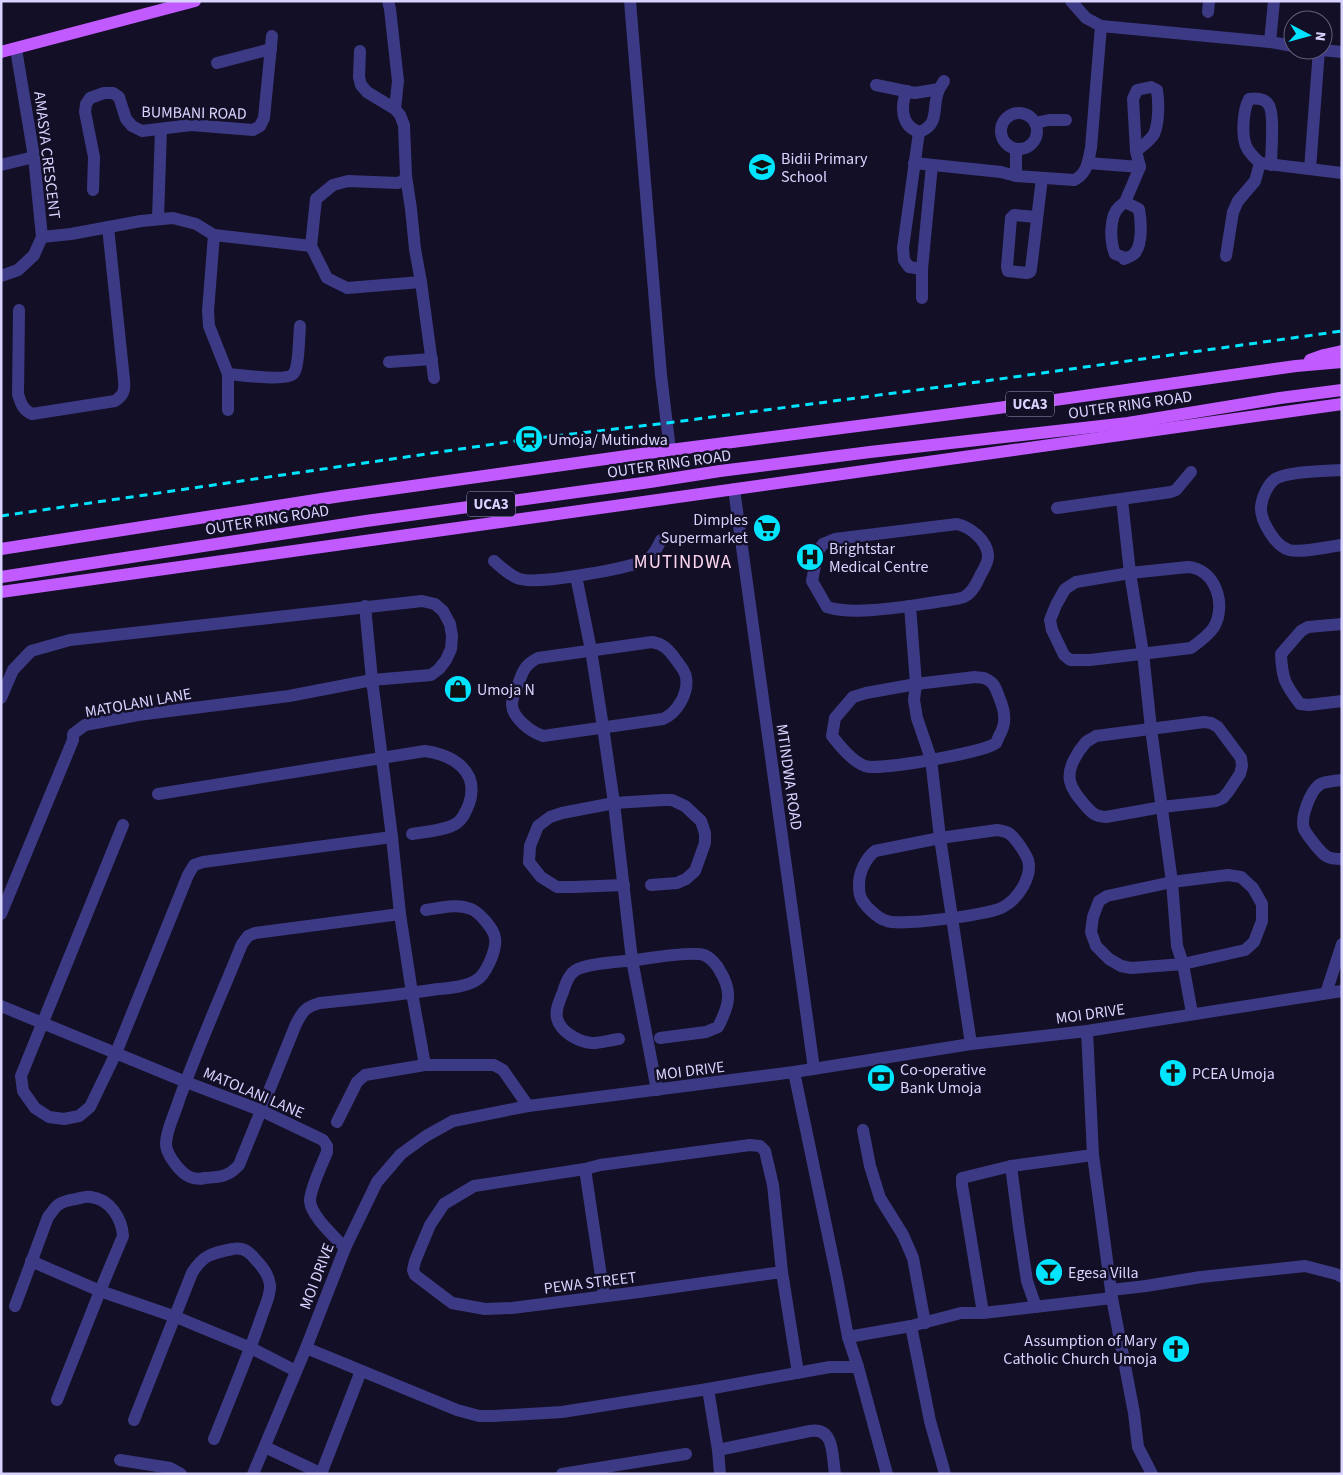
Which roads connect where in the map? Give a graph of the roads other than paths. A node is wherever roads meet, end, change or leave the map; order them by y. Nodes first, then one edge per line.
1 (195, 1) edge
2 (388, 1) edge
3 (630, 1) edge
4 (1071, 1) edge
5 (1274, 1) edge
6 (1101, 26) junction
7 (272, 36) dead end
8 (1270, 42) junction
9 (1283, 44) edge
10 (16, 49) junction
11 (271, 49) junction
12 (360, 50) dead end
13 (1, 52) edge
14 (1319, 60) edge
15 (217, 63) dead end
16 (876, 85) dead end
17 (907, 91) junction
18 (395, 109) junction
19 (1066, 120) dead end
20 (1035, 123) junction
21 (161, 129) junction
22 (919, 132) junction
23 (1016, 149) junction
24 (1136, 151) dead end
25 (34, 157) junction
26 (914, 163) junction
27 (1088, 163) junction
28 (1, 165) edge
29 (932, 166) junction
30 (1140, 167) junction
31 (1310, 169) junction
32 (1342, 174) edge
33 (406, 176) junction
34 (1016, 176) junction
35 (1042, 178) junction
36 (94, 190) dead end
37 (1125, 202) dead end
38 (1037, 217) junction
39 (158, 219) junction
40 (108, 227) junction
41 (214, 235) junction
42 (42, 237) junction
43 (311, 246) junction
44 (1226, 256) dead end
45 (922, 269) junction
46 (1, 276) edge
47 (421, 282) junction
48 (922, 298) dead end
49 (19, 310) dead end
50 (300, 326) dead end
51 (1342, 351) edge
52 (432, 359) junction
53 (390, 362) dead end
54 (1342, 362) edge
55 (1296, 366) junction
56 (228, 374) junction
57 (434, 378) dead end
58 (1342, 390) edge
59 (1280, 398) junction
60 (1342, 404) edge
61 (1308, 408) junction
62 (228, 410) dead end
63 (670, 450) junction
64 (1342, 470) edge
65 (1191, 472) dead end
66 (734, 489) junction
67 (1122, 500) junction
68 (1056, 508) dead end
69 (661, 540) dead end
70 (1342, 545) edge
71 (1, 549) edge
72 (494, 561) dead end
73 (1130, 573) junction
74 (576, 576) junction
75 (1, 577) edge
76 (1, 592) edge
77 (365, 606) junction
78 (910, 606) junction
79 (1342, 624) edge
80 (591, 650) junction
81 (1143, 653) junction
82 (372, 680) junction
83 (916, 684) junction
84 (1, 698) edge
85 (1342, 701) edge
86 (604, 727) junction
87 (1151, 729) junction
88 (382, 759) junction
89 (931, 759) junction
90 (1342, 780) edge
91 (158, 794) dead end
92 (614, 803) junction
93 (1162, 806) junction
94 (123, 825) dead end
95 (412, 834) dead end
96 (392, 837) junction
97 (940, 838) junction
98 (1342, 859) edge
99 (1172, 882) junction
100 (624, 885) junction
101 (651, 885) dead end
102 (6, 889) edge
103 (426, 910) dead end
104 (1, 914) edge
105 (400, 914) junction
106 (951, 918) junction
107 (1342, 944) edge
108 (632, 960) junction
109 (1183, 964) junction
110 (1342, 991) edge
111 (412, 993) junction
112 (1326, 993) junction
113 (1, 1006) edge
114 (1192, 1013) junction
115 (42, 1024) junction
116 (1087, 1031) junction
117 (660, 1038) dead end
118 (619, 1039) dead end
119 (971, 1044) junction
120 (116, 1053) junction
121 (425, 1065) junction
122 (814, 1069) junction
123 (794, 1072) junction
124 (186, 1082) junction
125 (656, 1090) junction
126 (528, 1106) junction
127 (260, 1110) junction
128 (337, 1122) dead end
129 (863, 1130) dead end
130 (1093, 1155) junction
131 (1011, 1166) junction
132 (585, 1169) junction
133 (344, 1248) junction
134 (31, 1261) junction
135 (782, 1272) junction
136 (1342, 1277) edge
137 (100, 1291) junction
138 (1111, 1294) junction
139 (604, 1296) junction
140 (15, 1306) dead end
141 (1036, 1307) junction
142 (984, 1313) junction
143 (176, 1317) junction
144 (925, 1323) junction
145 (912, 1326) junction
146 (848, 1337) junction
147 (250, 1348) junction
148 (306, 1348) junction
149 (858, 1367) junction
150 (296, 1371) junction
151 (361, 1371) junction
152 (798, 1373) junction
153 (708, 1389) junction
154 (57, 1400) dead end
155 (134, 1420) dead end
156 (214, 1438) dead end
157 (265, 1447) junction
158 (718, 1450) junction
159 (686, 1454) dead end
160 (120, 1460) dead end
161 (321, 1473) edge
162 (181, 1474) edge
163 (253, 1474) edge
164 (562, 1474) edge
165 (720, 1474) edge
166 (835, 1474) edge
167 (887, 1474) edge
168 (945, 1474) edge
169 (1152, 1474) edge

1 - 10 main road
2 - 18 street
3 - 63 street
4 - 6 street
5 - 8 street
6 - 8 street
6 - 27 street
7 - 11 street, BUMBANI ROAD
8 - 9 street
10 - 13 main road
10 - 25 street, AMASYA CRESCENT
11 - 15 street
11 - 21 street, BUMBANI ROAD
12 - 18 street
14 - 31 street
16 - 17 street
17 - 22 street
17 - 22 street
18 - 33 street
19 - 20 street
20 - 23 street
20 - 23 street
21 - 36 street, BUMBANI ROAD
21 - 39 street
22 - 26 street
23 - 34 street
24 - 30 street
25 - 28 street
25 - 42 street, AMASYA CRESCENT
26 - 29 street
26 - 45 street
27 - 30 street
27 - 35 street
29 - 34 street
29 - 45 street
30 - 37 street
31 - 32 street
31 - 44 street
33 - 43 street
33 - 47 street
34 - 35 street
35 - 38 street
38 - 38 street
39 - 40 street
39 - 41 street
40 - 42 street
40 - 49 street
41 - 43 street
41 - 56 street
42 - 46 street, AMASYA CRESCENT
43 - 47 street
45 - 48 street
47 - 52 street
50 - 56 street
51 - 55 main road, OUTER RING ROAD / UCA3
52 - 53 street
52 - 57 street
54 - 55 main road, OUTER RING ROAD / UCA3
55 - 63 main road, OUTER RING ROAD / UCA3
56 - 62 street
58 - 59 main road, OUTER RING ROAD / UCA3
59 - 61 main road
59 - 75 main road, OUTER RING ROAD / UCA3
60 - 61 main road, UCA3
61 - 66 main road, UCA3
63 - 71 main road, OUTER RING ROAD / UCA3
64 - 70 street
65 - 67 street
66 - 76 main road, UCA3
66 - 122 street, MTINDWA ROAD
67 - 68 street
67 - 73 street
69 - 74 street
72 - 74 street
73 - 81 street
73 - 81 street
73 - 81 street
74 - 80 street
77 - 82 street
77 - 82 street
77 - 84 street
78 - 78 street
78 - 83 street
79 - 85 street
80 - 86 street
80 - 86 street
80 - 86 street
81 - 87 street
82 - 88 street
82 - 102 street, MATOLANI LANE
83 - 89 street
83 - 89 street
83 - 89 street
86 - 92 street
87 - 93 street
87 - 93 street
87 - 93 street
88 - 91 street
88 - 95 street
88 - 96 street
89 - 97 street
90 - 98 street
92 - 100 street
92 - 100 street
92 - 101 street
93 - 99 street
94 - 115 street
96 - 105 street
96 - 120 street
97 - 106 street
97 - 106 street
97 - 106 street
99 - 109 street
99 - 109 street
99 - 109 street
100 - 108 street
102 - 104 street, MATOLANI LANE
103 - 111 street
105 - 111 street
105 - 124 street
106 - 119 street
107 - 112 street
108 - 117 street
108 - 118 street
108 - 125 street
109 - 114 street
110 - 112 street, MOI DRIVE
111 - 121 street
111 - 127 street
112 - 114 street, MOI DRIVE
113 - 115 street, MATOLANI LANE
114 - 116 street, MOI DRIVE
115 - 120 street, MATOLANI LANE
115 - 120 street
116 - 119 street, MOI DRIVE
116 - 130 street
119 - 122 street, MOI DRIVE
120 - 124 street, MATOLANI LANE
121 - 126 street
121 - 128 street
122 - 123 street, MOI DRIVE
123 - 125 street, MOI DRIVE
123 - 146 street
124 - 127 street, MATOLANI LANE
124 - 127 street
125 - 126 street, MOI DRIVE
126 - 133 street, MOI DRIVE
127 - 133 street, MATOLANI LANE
129 - 144 street
130 - 131 street
130 - 138 street
131 - 141 street
131 - 142 street
132 - 135 street
132 - 139 street
132 - 139 street, PEWA STREET
133 - 148 street, MOI DRIVE
134 - 137 street
134 - 137 street
134 - 140 street
135 - 139 street, PEWA STREET
135 - 152 street
136 - 138 street
137 - 143 street
137 - 154 street
138 - 141 street
138 - 169 street
141 - 142 street
142 - 144 street
143 - 147 street
143 - 147 street
143 - 155 street
144 - 145 street
145 - 146 street
145 - 168 street
146 - 149 street
147 - 150 street
147 - 156 street
148 - 150 street, MOI DRIVE
148 - 151 street
149 - 152 street
149 - 167 street
150 - 157 street, MOI DRIVE
151 - 153 street
151 - 161 street
152 - 153 street
153 - 158 street
157 - 161 street
157 - 163 street, MOI DRIVE
158 - 165 street
158 - 166 street
159 - 164 street
160 - 162 street

